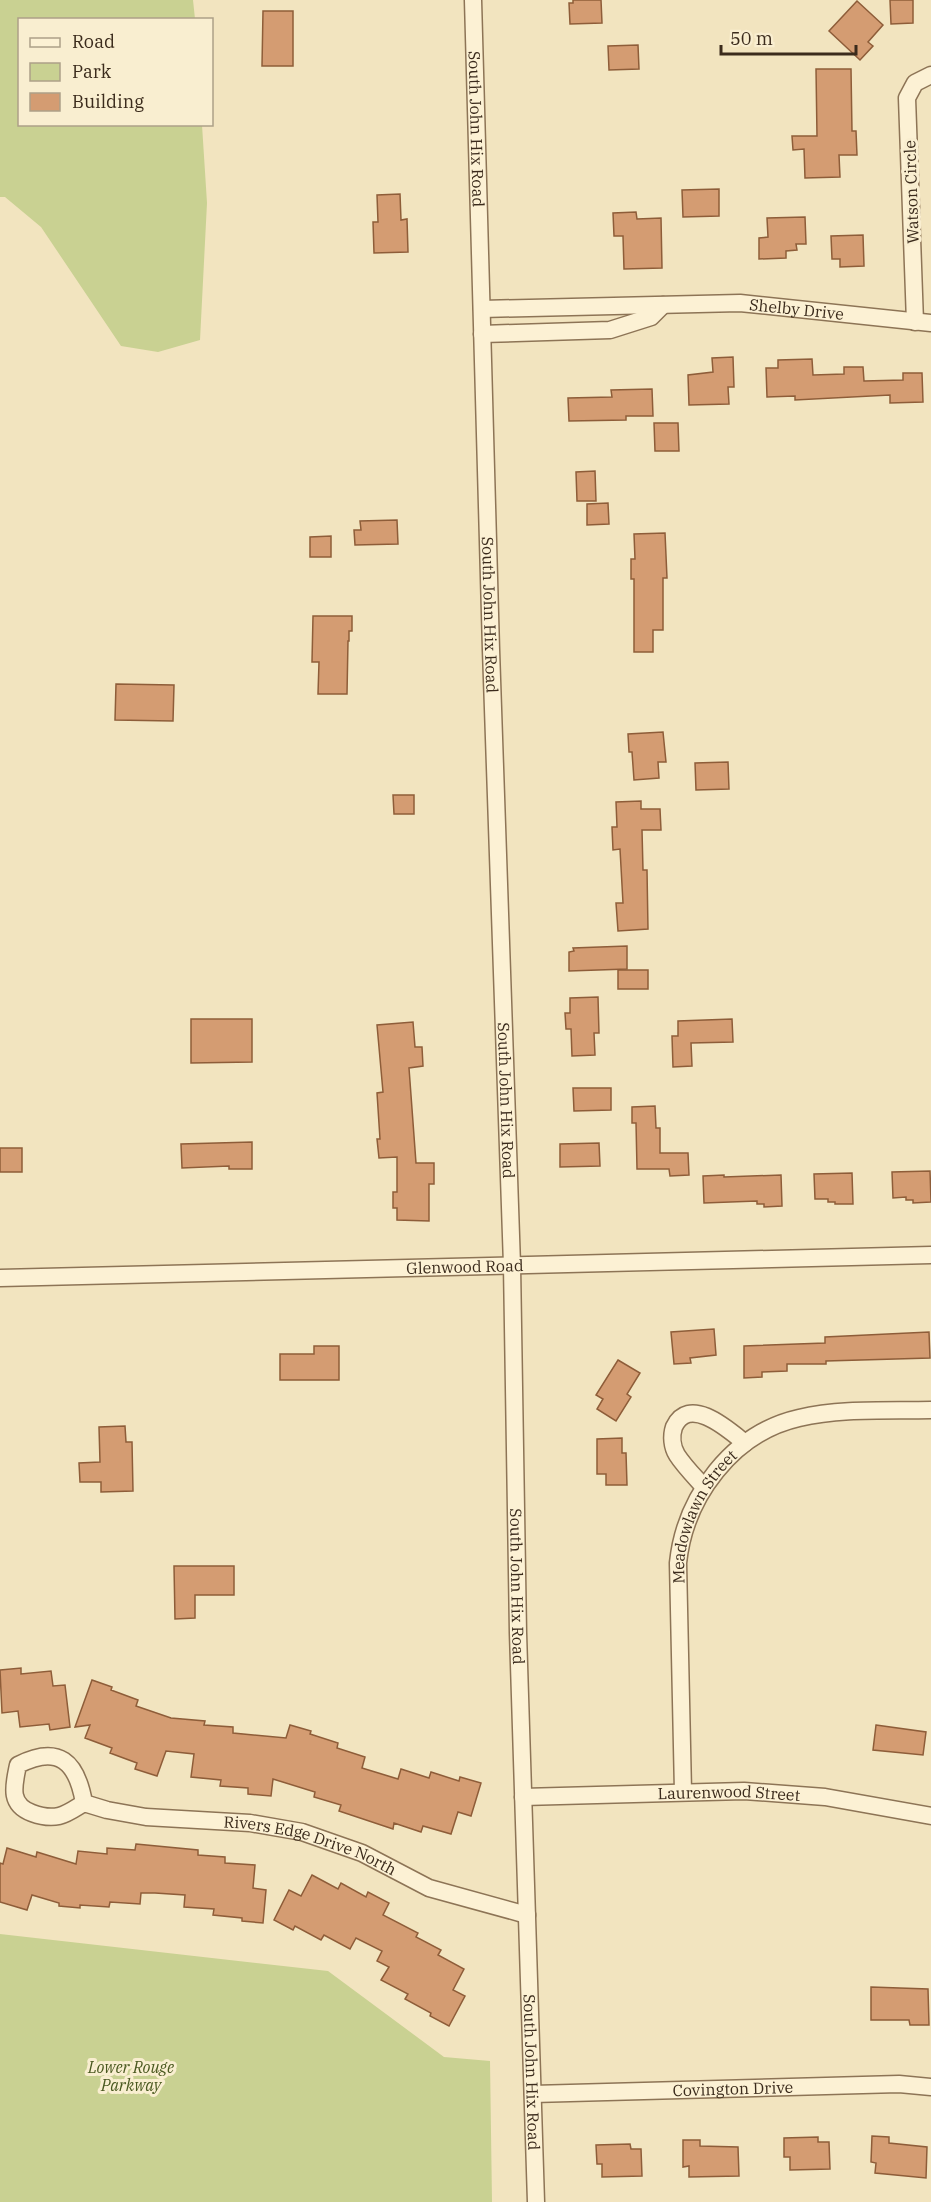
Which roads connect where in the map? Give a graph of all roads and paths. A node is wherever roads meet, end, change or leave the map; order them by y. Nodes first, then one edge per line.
1 (473, 0) edge
2 (931, 75) edge
3 (663, 305) junction
4 (482, 309) junction
5 (923, 322) edge
6 (483, 334) junction
7 (931, 1255) edge
8 (512, 1265) junction
9 (0, 1278) edge
10 (931, 1410) edge
11 (745, 1443) junction
12 (704, 1487) junction
13 (683, 1792) junction
14 (523, 1797) junction
15 (84, 1803) junction
16 (931, 1816) edge
17 (527, 1915) junction
18 (931, 2087) edge
19 (533, 2094) junction
20 (536, 2202) edge

1 - 4 street, South John Hix Road
2 - 5 street, Watson Circle
3 - 4 street, Shelby Drive
3 - 5 street, Shelby Drive
3 - 6 street
4 - 6 street, South John Hix Road
6 - 8 street, South John Hix Road
7 - 8 street, Glenwood Road
8 - 9 street, Glenwood Road
8 - 14 street, South John Hix Road
10 - 11 street, Meadowlawn Street
11 - 12 street, Meadowlawn Street
11 - 12 street
12 - 13 street, Meadowlawn Street
13 - 14 street, Laurenwood Street
13 - 16 street, Laurenwood Street
14 - 17 street, South John Hix Road
15 - 15 street
15 - 17 street, Rivers Edge Drive North
17 - 19 street, South John Hix Road
18 - 19 street, Covington Drive
19 - 20 street, South John Hix Road

